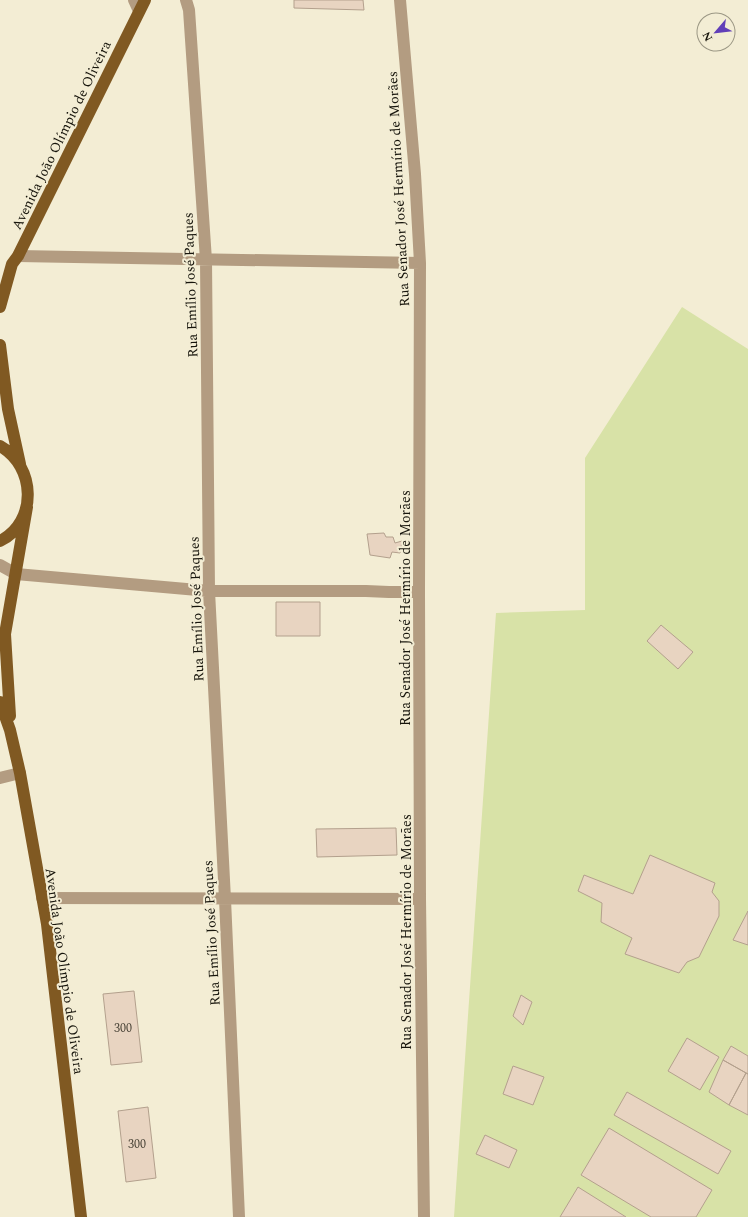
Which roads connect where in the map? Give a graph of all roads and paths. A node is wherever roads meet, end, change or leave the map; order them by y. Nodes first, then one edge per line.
1 (134, 0) edge
2 (145, 0) edge
3 (186, 0) edge
4 (400, 0) edge
5 (139, 11) junction
6 (18, 256) junction
7 (206, 260) junction
8 (420, 263) junction
9 (0, 307) edge
10 (0, 345) edge
11 (0, 446) edge
12 (20, 464) junction
13 (27, 507) junction
14 (0, 541) edge
15 (0, 565) edge
16 (16, 574) junction
17 (209, 591) junction
18 (419, 592) junction
19 (0, 702) edge
20 (10, 730) junction
21 (20, 773) junction
22 (0, 778) edge
23 (42, 898) junction
24 (225, 899) junction
25 (420, 899) junction
26 (81, 1217) edge
27 (239, 1217) edge
28 (424, 1217) edge

1 - 5 street
2 - 5 main road, Avenida João Olímpio de Oliveira
3 - 7 street, Rua Emílio José Paques
4 - 8 street, Rua Senador José Hermírio de Morães
5 - 6 main road, Avenida João Olímpio de Oliveira
6 - 7 street
6 - 9 main road, Avenida João Olímpio de Oliveira
7 - 8 street
7 - 17 street, Rua Emílio José Paques
8 - 18 street, Rua Senador José Hermírio de Morães
10 - 12 main road
11 - 12 main road
12 - 13 main road, Avenida João Olímpio de Oliveira
13 - 14 main road
13 - 16 main road, Avenida João Olímpio de Oliveira
15 - 16 street
16 - 17 street
16 - 20 main road, Avenida João Olímpio de Oliveira
17 - 18 street
17 - 24 street, Rua Emílio José Paques
18 - 25 street, Rua Senador José Hermírio de Morães
19 - 20 main road, Avenida João Olímpio de Oliveira
20 - 21 main road, Avenida João Olímpio de Oliveira
21 - 22 street
21 - 23 main road, Avenida João Olímpio de Oliveira
23 - 24 street
23 - 26 main road, Avenida João Olímpio de Oliveira
24 - 25 street
24 - 27 street, Rua Emílio José Paques
25 - 28 street, Rua Senador José Hermírio de Morães

